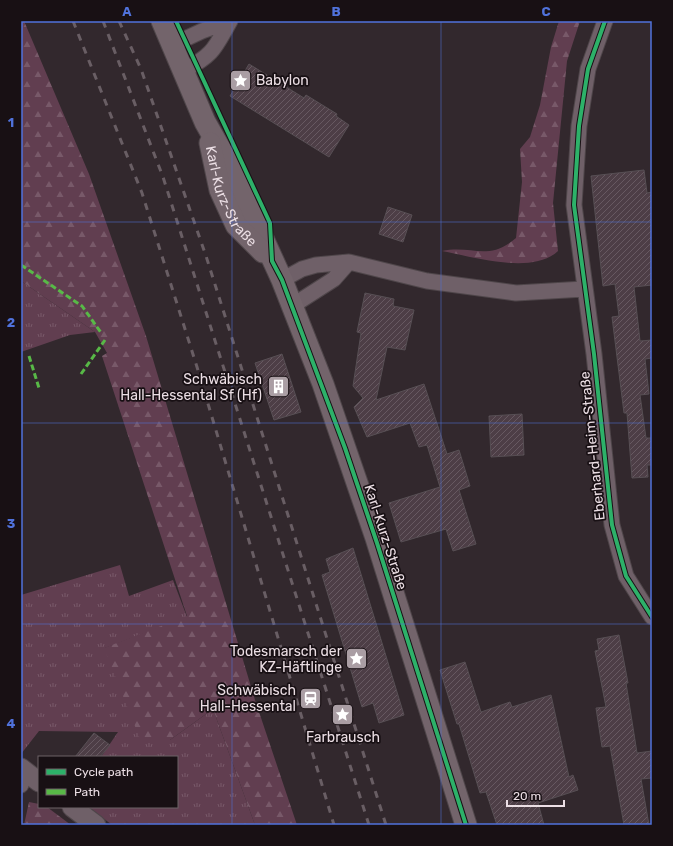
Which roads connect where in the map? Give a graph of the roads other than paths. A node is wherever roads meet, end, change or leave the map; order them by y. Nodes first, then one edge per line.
1 (162, 21) edge
2 (230, 21) edge
3 (605, 21) edge
4 (172, 45) junction
5 (184, 70) junction
6 (349, 262) junction
7 (282, 280) junction
8 (584, 289) junction
9 (292, 306) junction
10 (652, 617) edge
11 (73, 808) edge
12 (96, 825) edge
13 (466, 825) edge

1 - 4 main road, Karl-Kurz-Straße
2 - 4 street
2 - 5 street
3 - 8 street, Eberhard-Heim-Straße
4 - 5 main road, Karl-Kurz-Straße
5 - 7 main road, Karl-Kurz-Straße
6 - 7 street
6 - 8 street
6 - 9 street
7 - 9 main road, Karl-Kurz-Straße
8 - 10 street, Eberhard-Heim-Straße
9 - 13 main road, Karl-Kurz-Straße
11 - 12 street

